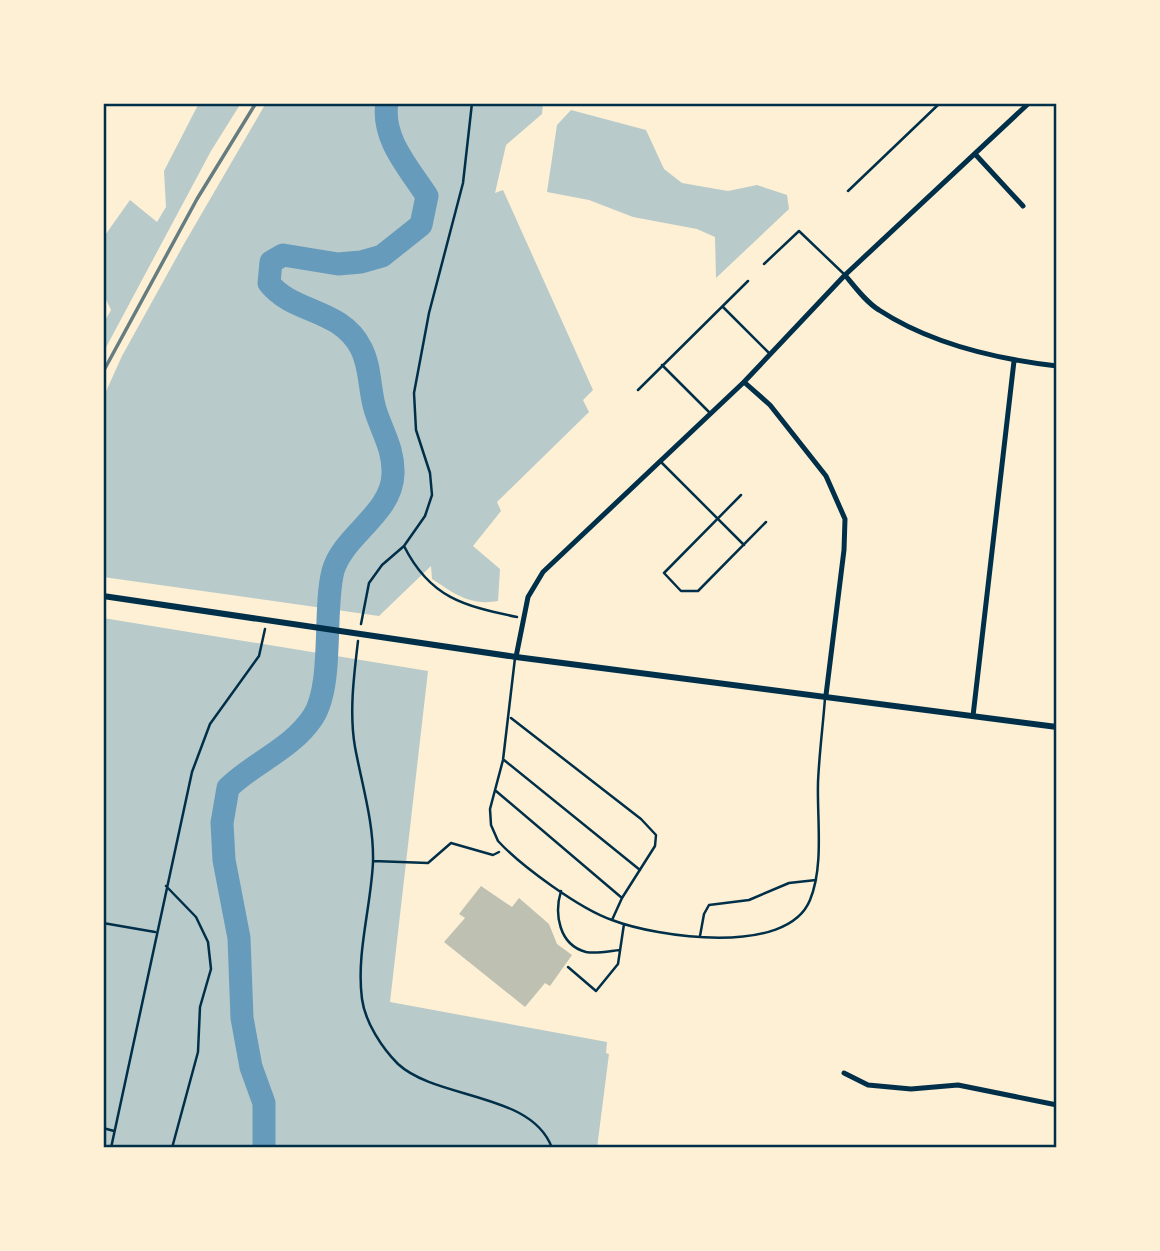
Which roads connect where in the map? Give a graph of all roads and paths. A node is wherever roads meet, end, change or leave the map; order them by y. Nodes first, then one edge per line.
1 (472, 103) edge
2 (940, 103) edge
3 (1028, 103) edge
4 (975, 154) junction
5 (848, 191) dead end
6 (1023, 206) dead end
7 (764, 264) dead end
8 (845, 275) junction
9 (748, 281) dead end
10 (723, 307) junction
11 (770, 354) junction
12 (1014, 361) junction
13 (662, 365) junction
14 (1057, 366) edge
15 (744, 382) junction
16 (638, 390) dead end
17 (711, 414) junction
18 (661, 462) junction
19 (741, 495) dead end
20 (717, 519) junction
21 (766, 522) dead end
22 (744, 545) junction
23 (404, 547) junction
24 (103, 596) edge
25 (523, 618) junction
26 (267, 619) junction
27 (516, 657) junction
28 (825, 695) junction
29 (972, 716) junction
30 (509, 717) junction
31 (1057, 727) edge
32 (503, 760) junction
33 (496, 792) junction
34 (505, 849) junction
35 (373, 861) junction
36 (640, 870) junction
37 (816, 880) junction
38 (166, 886) junction
39 (561, 891) junction
40 (622, 898) junction
41 (612, 920) junction
42 (103, 923) edge
43 (624, 924) junction
44 (156, 933) junction
45 (700, 937) junction
46 (620, 950) junction
47 (568, 967) dead end
48 (844, 1073) dead end
49 (1057, 1105) edge
50 (103, 1128) edge
51 (114, 1131) junction
52 (111, 1148) edge
53 (172, 1148) edge
54 (552, 1148) edge

1 - 23 path
2 - 5 lane
3 - 4 street
4 - 6 street
4 - 8 street
7 - 8 lane
8 - 11 street
8 - 12 street
9 - 10 lane
10 - 11 lane
10 - 13 lane
11 - 15 street
12 - 14 street
12 - 29 street
13 - 16 lane
13 - 17 lane
15 - 17 street
15 - 28 street
17 - 18 street
18 - 20 lane
18 - 25 street
19 - 20 lane
20 - 22 lane
20 - 22 lane
21 - 22 lane
23 - 25 path
23 - 35 path
24 - 26 street
25 - 27 street
26 - 27 street
26 - 38 path
27 - 28 street
27 - 30 lane
28 - 29 street
28 - 37 lane
29 - 31 street
30 - 32 lane
30 - 36 lane
32 - 33 lane
32 - 36 lane
33 - 34 lane
33 - 40 lane
34 - 35 path
34 - 39 lane
35 - 54 path
36 - 40 lane
37 - 45 lane
37 - 45 lane
38 - 44 path
38 - 53 path
39 - 41 lane
39 - 46 lane
40 - 41 lane
41 - 43 lane
42 - 44 path
43 - 45 lane
43 - 46 lane
44 - 51 path
46 - 47 lane
48 - 49 street
50 - 51 path
51 - 52 path

